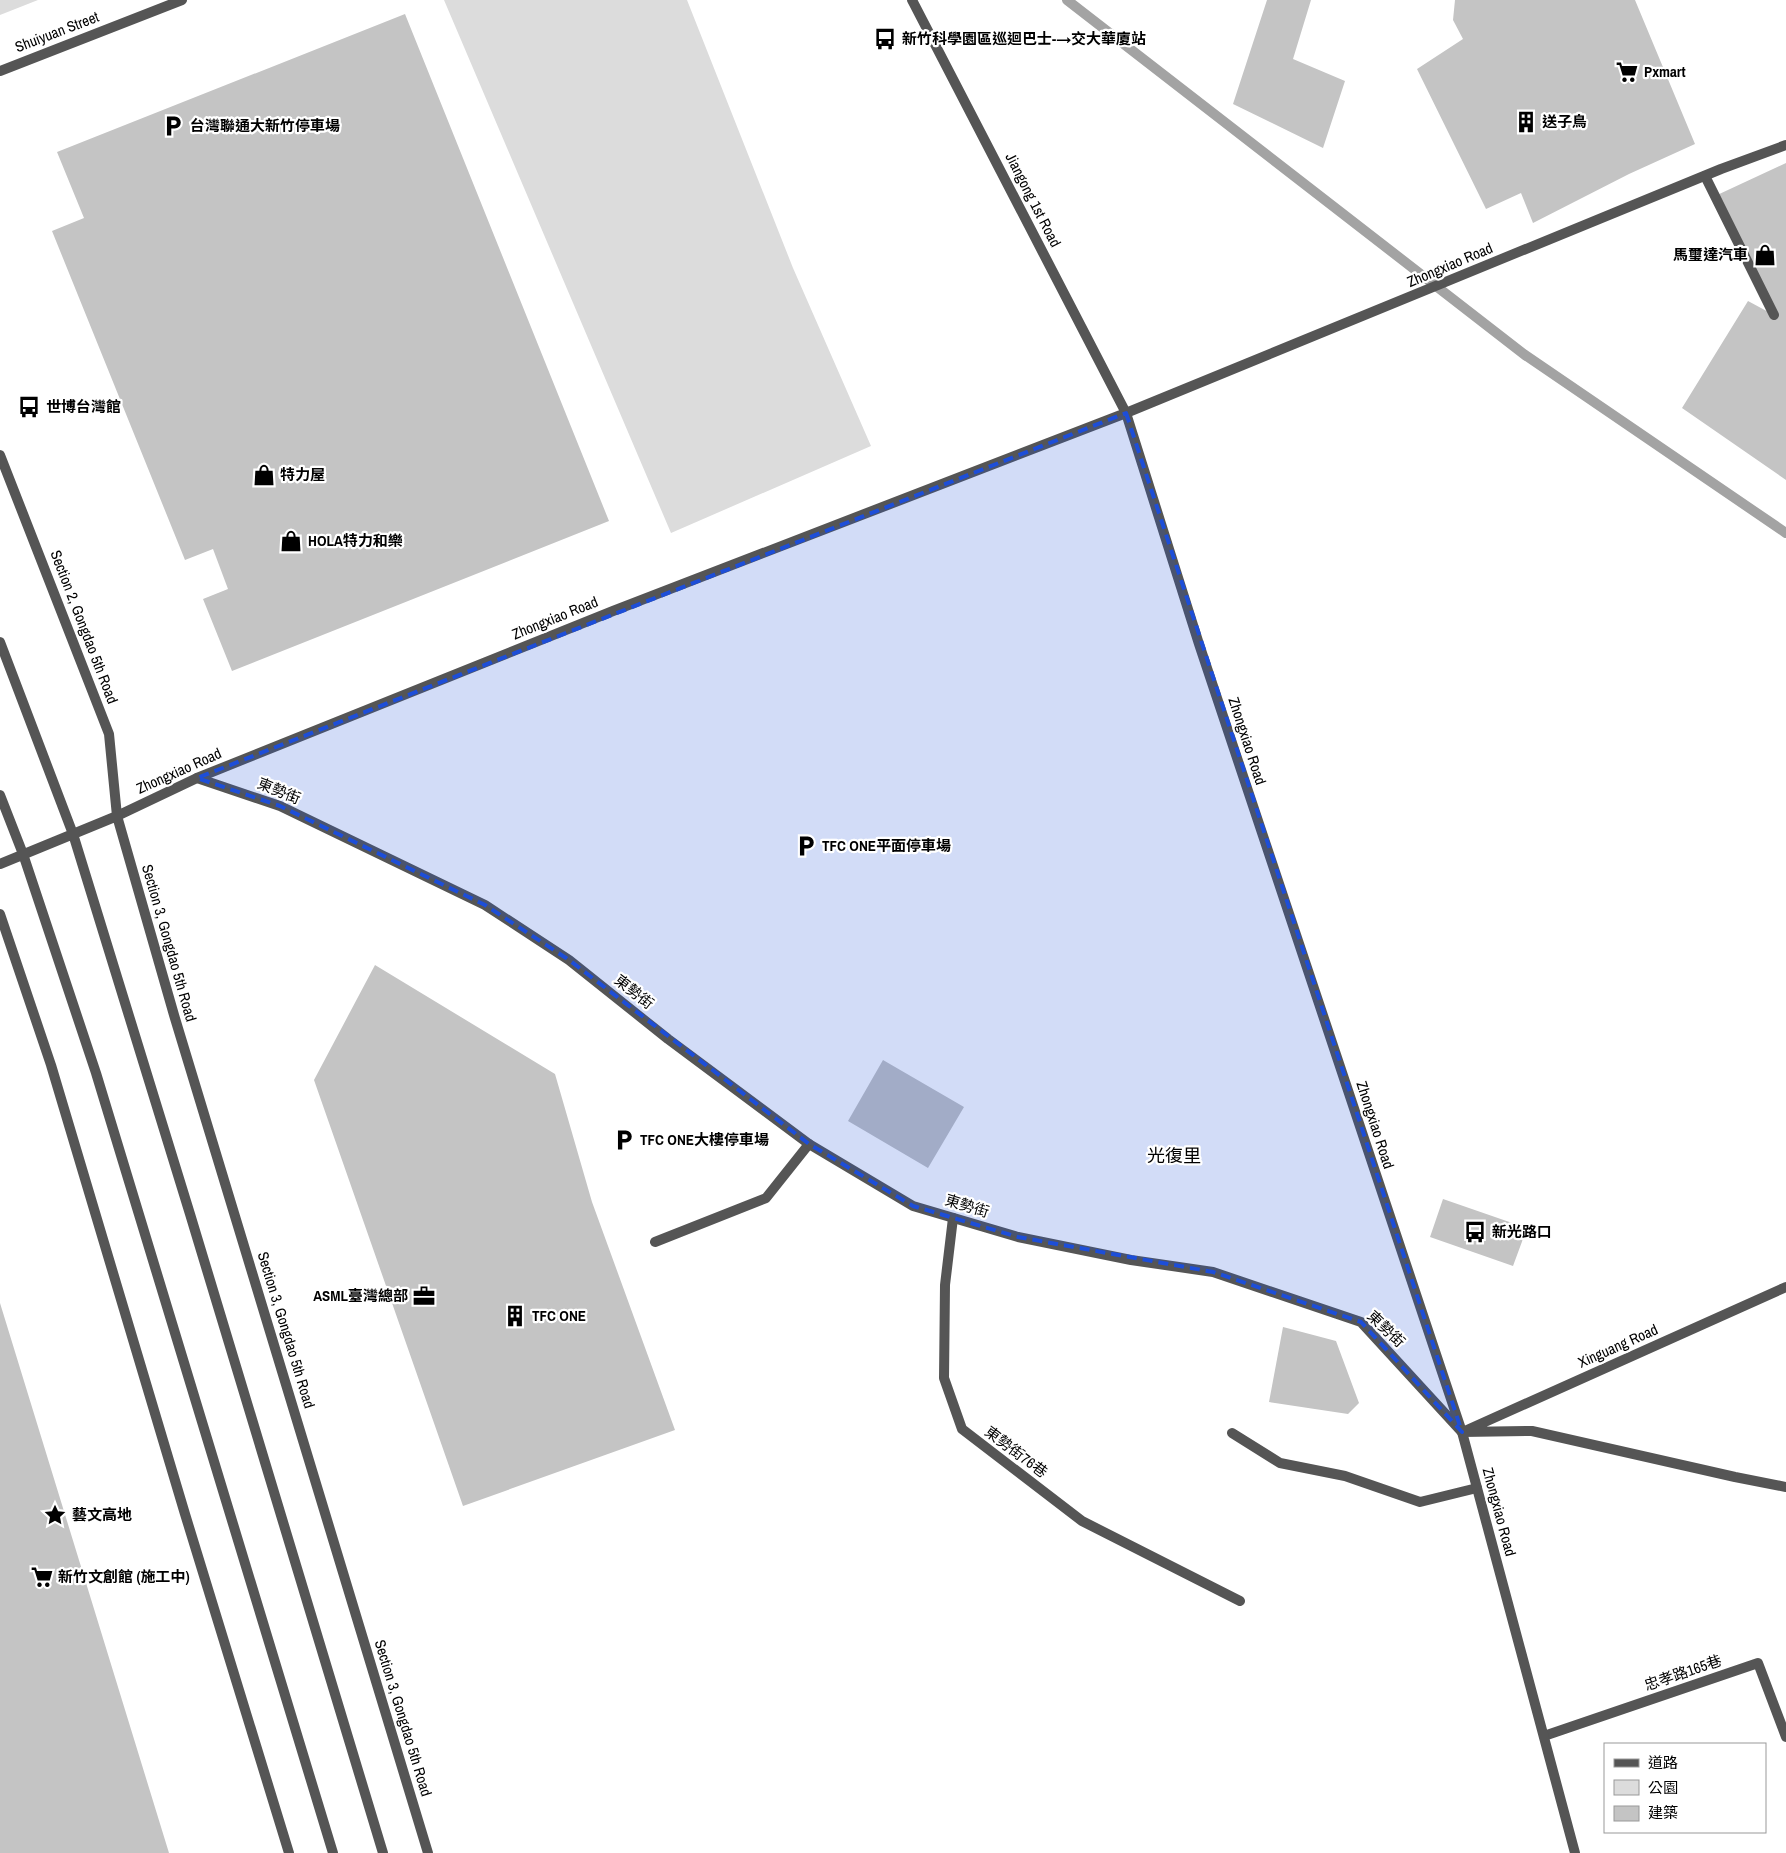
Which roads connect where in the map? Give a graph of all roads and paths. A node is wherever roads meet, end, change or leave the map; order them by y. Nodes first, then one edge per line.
1 (182, 0) edge
2 (912, 0) edge
3 (0, 71) edge
4 (1786, 145) edge
5 (1705, 176) junction
6 (1774, 315) dead end
7 (1126, 413) junction
8 (0, 455) edge
9 (0, 642) edge
10 (197, 778) junction
11 (0, 795) edge
12 (117, 816) junction
13 (73, 834) junction
14 (23, 854) junction
15 (0, 864) edge
16 (0, 914) edge
17 (809, 1144) junction
18 (954, 1218) junction
19 (655, 1242) dead end
20 (1786, 1287) edge
21 (1462, 1432) junction
22 (1232, 1433) dead end
23 (1786, 1487) edge
24 (1478, 1488) junction
25 (1240, 1601) dead end
26 (1544, 1736) junction
27 (1786, 1736) edge
28 (290, 1853) edge
29 (333, 1853) edge
30 (383, 1853) edge
31 (428, 1853) edge
32 (1575, 1853) edge

1 - 3 street, Shuiyuan Street
2 - 7 street, Jiangong 1st Road
4 - 5 street, Zhongxiao Road
5 - 6 street
5 - 7 street, Zhongxiao Road
7 - 10 street, Zhongxiao Road
7 - 21 street, Zhongxiao Road
8 - 12 street, Section 2, Gongdao 5th Road
9 - 13 street
10 - 12 street, Zhongxiao Road
10 - 17 street, 東勢街
11 - 14 street
12 - 13 street, Zhongxiao Road
12 - 31 street, Section 3, Gongdao 5th Road
13 - 14 street, Zhongxiao Road
13 - 30 street
14 - 15 street, Zhongxiao Road
14 - 29 street
16 - 28 street
17 - 18 street, 東勢街
17 - 19 street
18 - 21 street, 東勢街
18 - 25 street, 東勢街76巷
20 - 21 street, Xinguang Road
21 - 23 street
21 - 24 street, Zhongxiao Road
22 - 24 street
24 - 26 street, Zhongxiao Road
26 - 27 street, 忠孝路165巷
26 - 32 street, Zhongxiao Road

